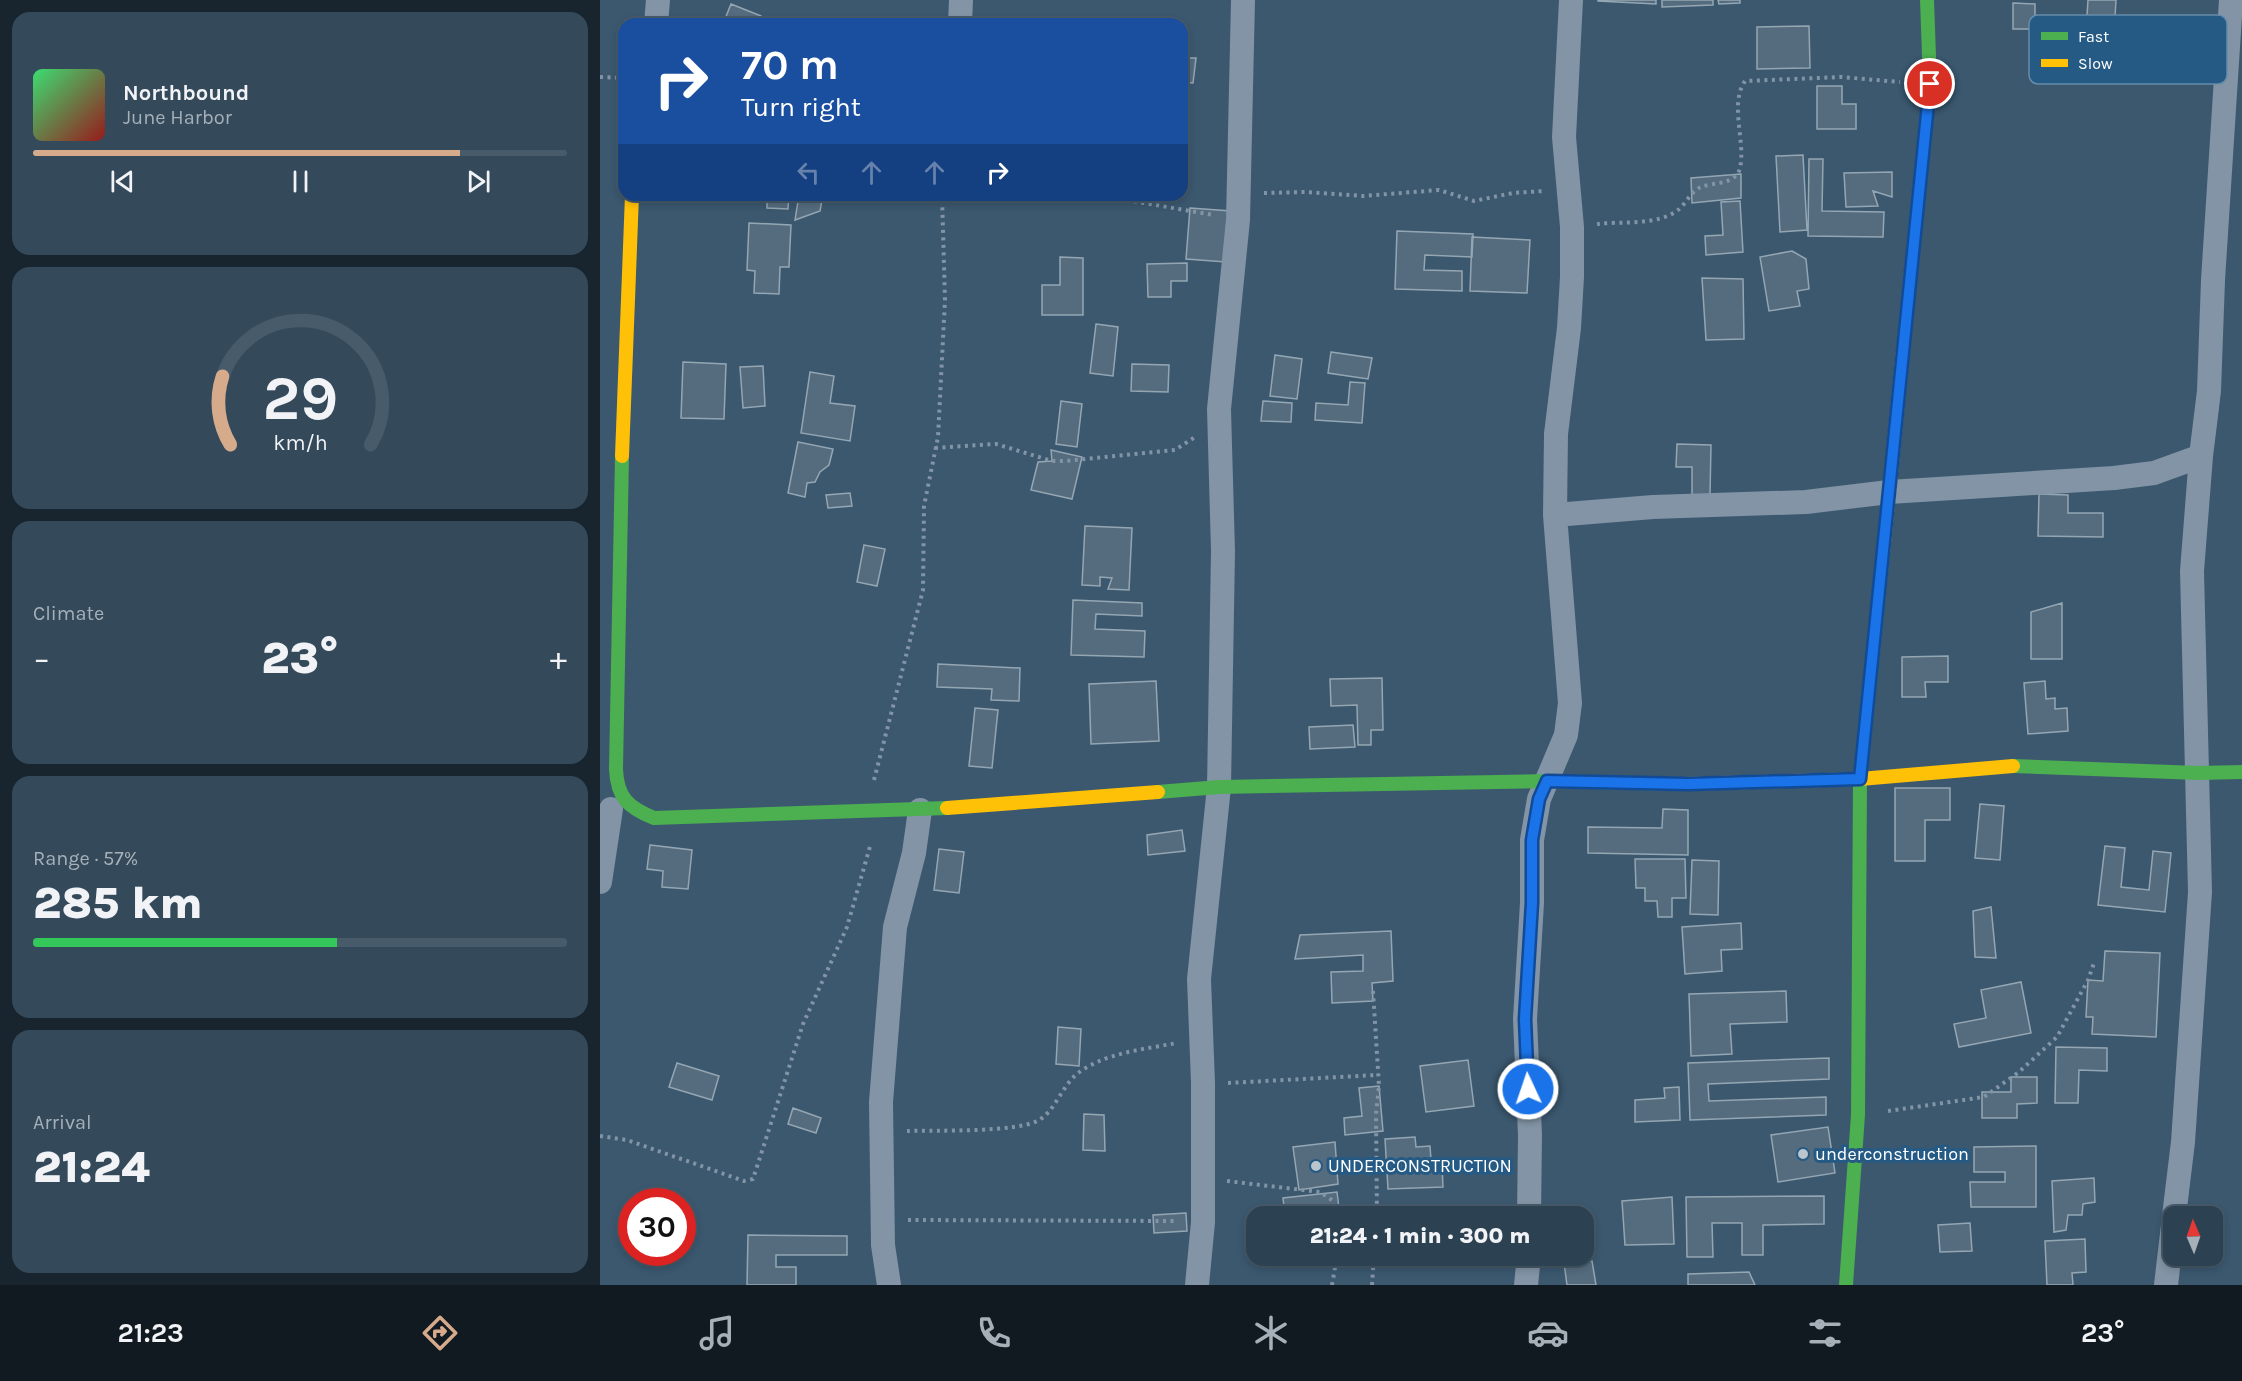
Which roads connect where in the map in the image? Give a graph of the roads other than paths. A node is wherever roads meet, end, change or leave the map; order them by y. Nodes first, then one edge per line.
1 (658, 0) edge
2 (961, 0) edge
3 (1242, 0) edge
4 (1571, 0) edge
5 (1928, 0) edge
6 (2230, 0) edge
7 (656, 18) edge
8 (960, 18) edge
9 (2227, 49) edge
10 (2225, 84) edge
11 (632, 201) edge
12 (2200, 456) junction
13 (1889, 492) junction
14 (1555, 515) junction
15 (2242, 772) edge
16 (2198, 773) junction
17 (1860, 779) junction
18 (1547, 781) junction
19 (1219, 787) junction
20 (613, 809) edge
21 (920, 810) junction
22 (600, 882) edge
23 (1529, 1206) edge
24 (2175, 1206) edge
25 (1528, 1266) edge
26 (2168, 1266) edge
27 (889, 1285) edge
28 (1197, 1285) edge
29 (1526, 1285) edge
30 (1846, 1285) edge
31 (2166, 1285) edge

1 - 7 street
2 - 8 street
3 - 19 street
4 - 14 street
5 - 13 street
6 - 9 street
10 - 12 street
11 - 20 street
12 - 13 street
12 - 16 street
13 - 14 street
13 - 17 street
14 - 18 street
15 - 16 street
16 - 17 street
16 - 24 street
17 - 18 street
17 - 30 street
18 - 19 street
18 - 23 street
19 - 21 street
19 - 28 street
20 - 21 street
20 - 22 street
21 - 27 street
25 - 29 street
26 - 31 street

